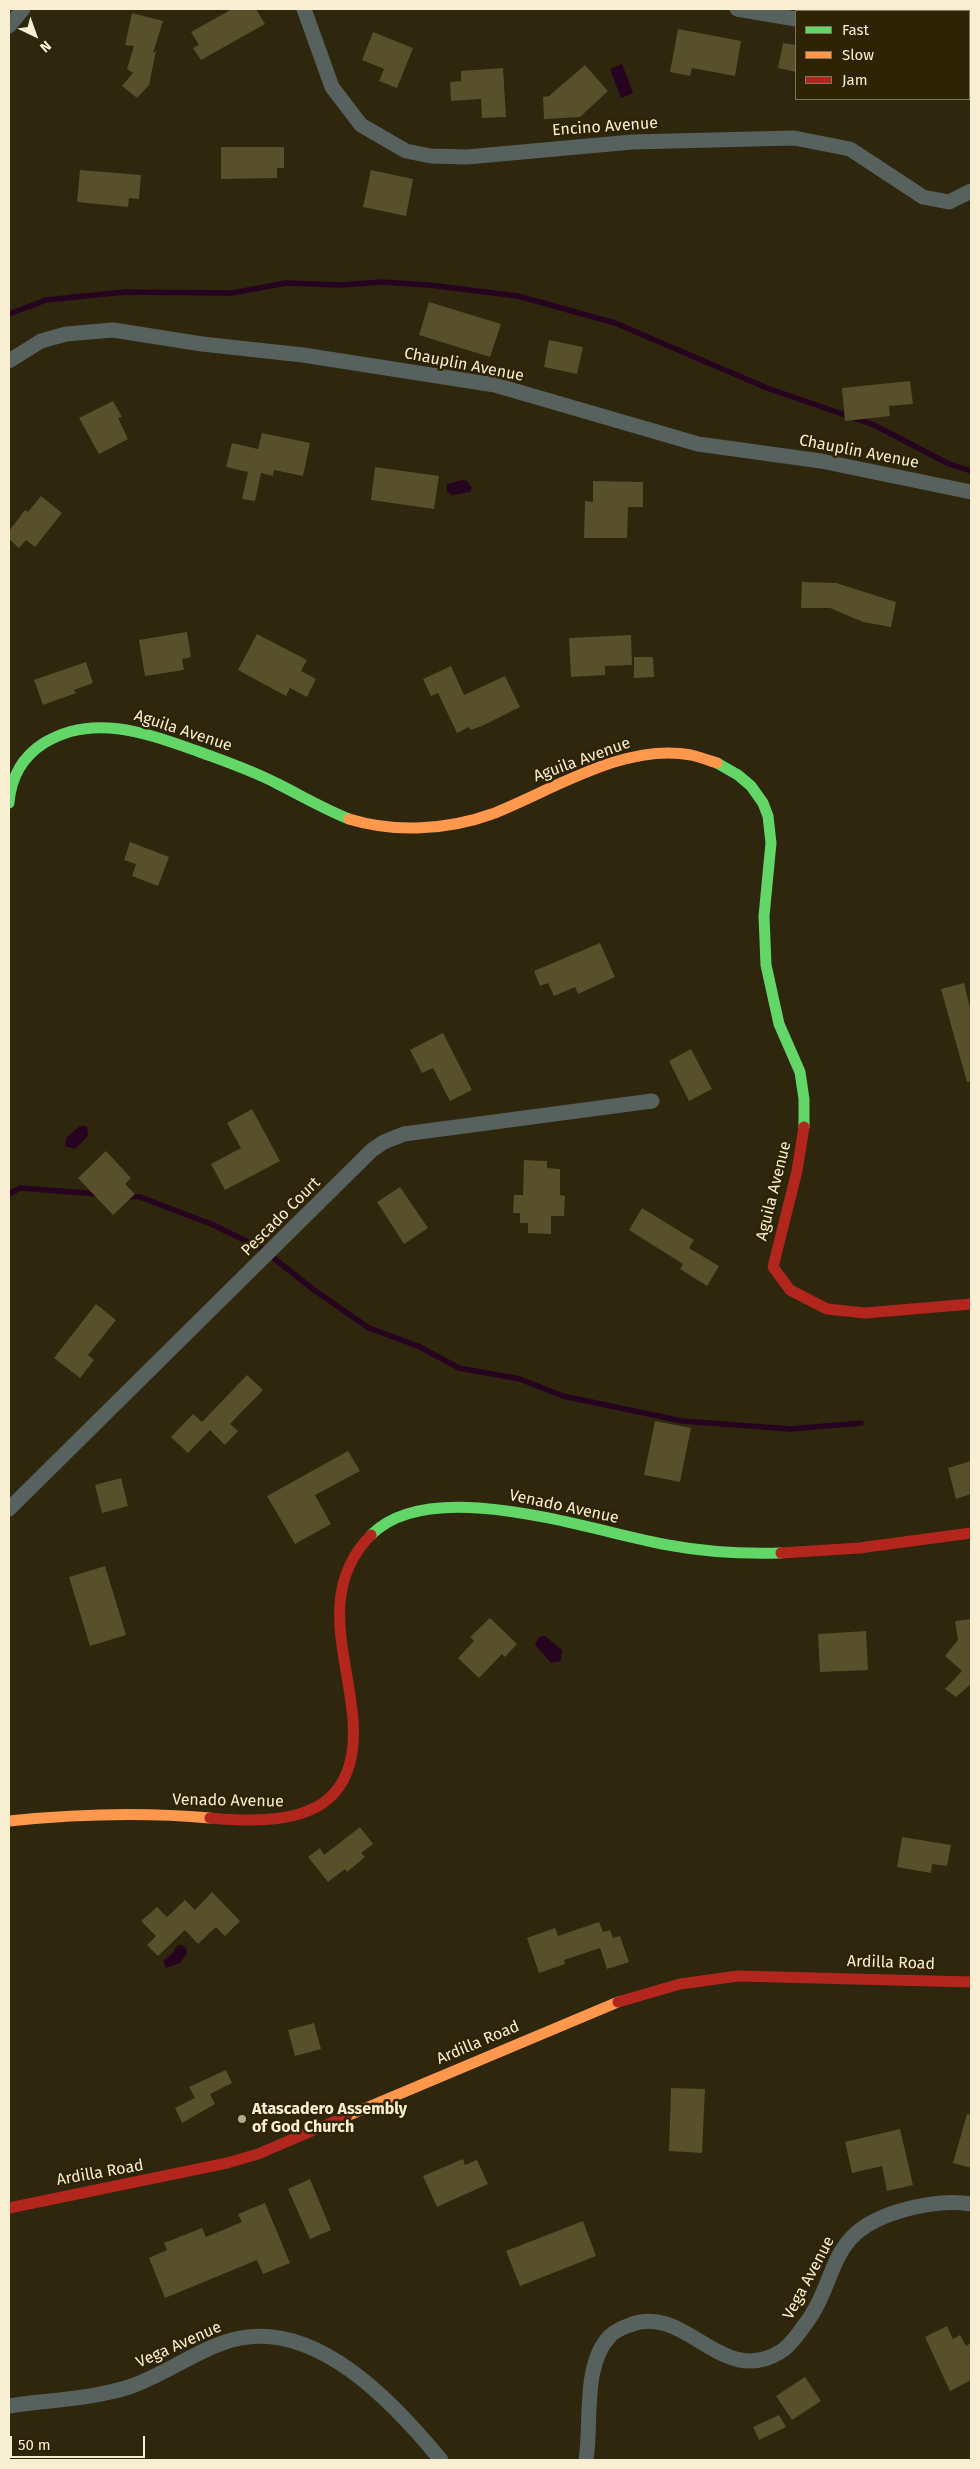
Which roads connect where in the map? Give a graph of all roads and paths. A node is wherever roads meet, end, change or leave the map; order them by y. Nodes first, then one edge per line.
1 (23, 9) edge
2 (304, 9) edge
3 (737, 9) edge
4 (795, 19) edge
5 (9, 26) edge
6 (971, 190) edge
7 (9, 361) edge
8 (971, 492) edge
9 (9, 787) edge
10 (9, 803) edge
11 (652, 1101) dead end
12 (971, 1304) edge
13 (9, 1508) edge
14 (971, 1533) edge
15 (9, 1821) edge
16 (971, 1982) edge
17 (971, 2204) edge
18 (9, 2208) edge
19 (9, 2406) edge
20 (441, 2460) edge
21 (586, 2460) edge

1 - 5 street
2 - 6 street, Encino Avenue
3 - 4 street
7 - 8 street, Chauplin Avenue
9 - 10 street, Aguila Avenue
9 - 12 street, Aguila Avenue
11 - 13 street, Pescado Court
14 - 15 street, Venado Avenue
16 - 18 street, Ardilla Road
17 - 21 street, Vega Avenue
19 - 20 street, Vega Avenue

